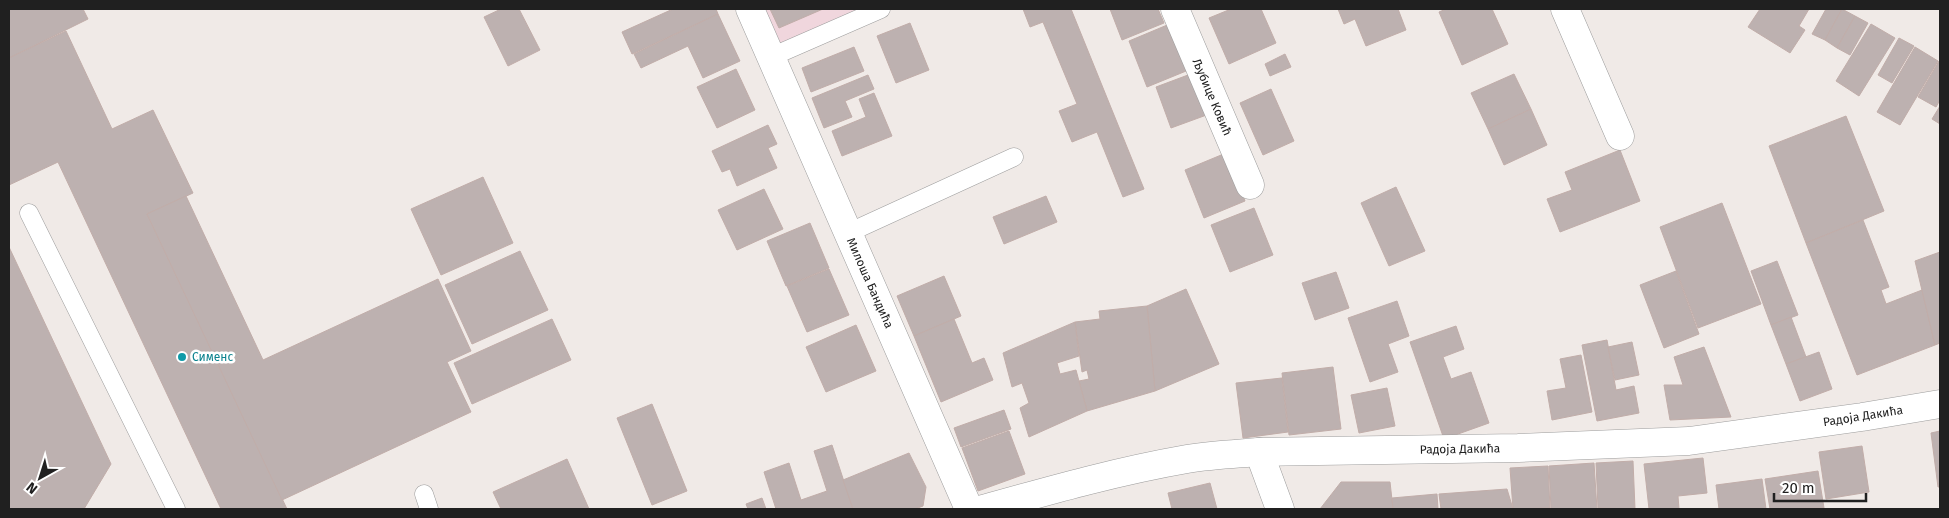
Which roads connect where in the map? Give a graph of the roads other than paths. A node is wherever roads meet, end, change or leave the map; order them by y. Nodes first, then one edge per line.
1 (750, 9) edge
2 (881, 9) edge
3 (1175, 9) edge
4 (1565, 9) edge
5 (772, 57) junction
6 (1620, 136) dead end
7 (1014, 157) dead end
8 (1250, 185) dead end
9 (29, 212) dead end
10 (848, 234) junction
11 (1940, 404) edge
12 (1259, 452) junction
13 (176, 509) edge
14 (969, 509) edge
15 (983, 509) edge
16 (1280, 509) edge

1 - 5 street, Милоша Бандића
2 - 5 lane
3 - 8 street, Љубице Ковић
4 - 6 street
5 - 10 street, Милоша Бандића
7 - 10 lane
9 - 13 lane
10 - 14 street, Милоша Бандића
11 - 12 street, Радоја Дакића
12 - 15 street, Радоја Дакића
12 - 16 street

